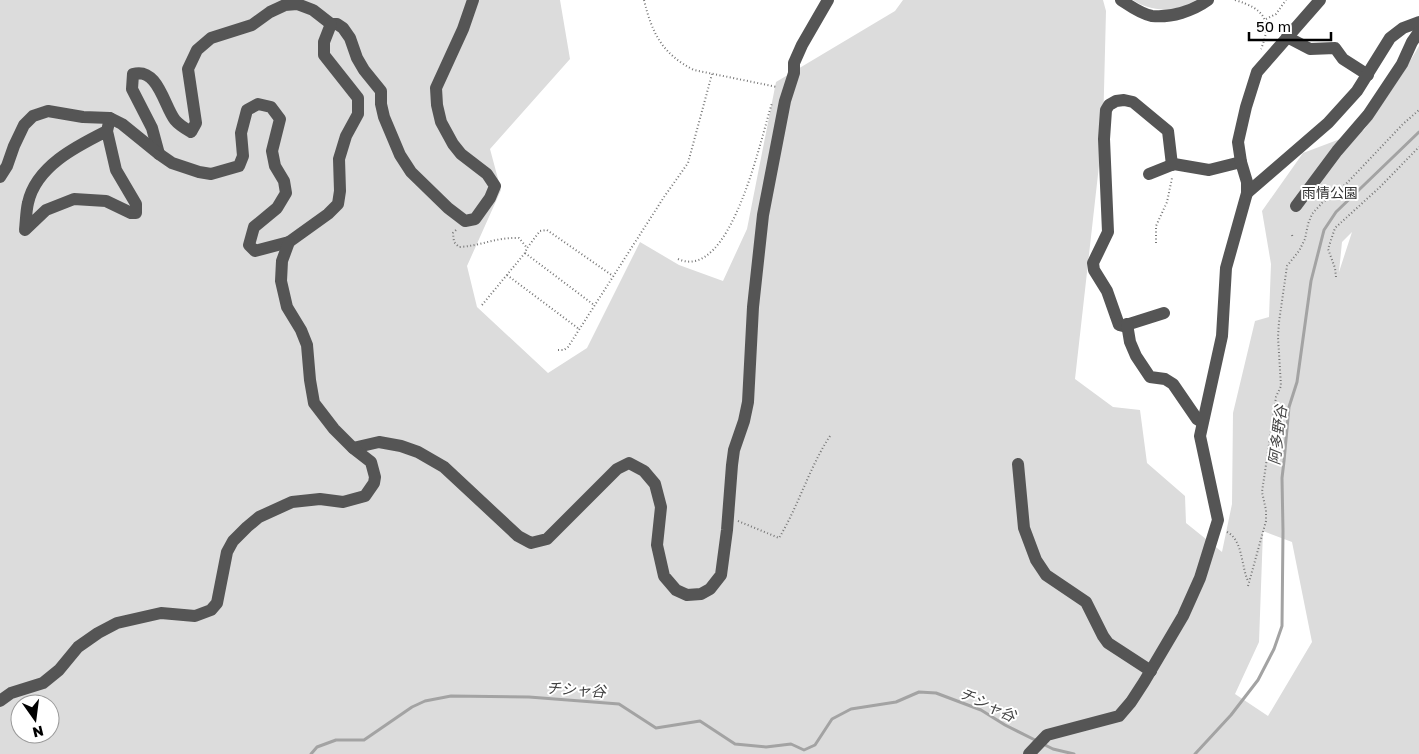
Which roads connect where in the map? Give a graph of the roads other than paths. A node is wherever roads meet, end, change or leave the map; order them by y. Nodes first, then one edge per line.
1 (473, 0) edge
2 (828, 0) edge
3 (1121, 0) edge
4 (1208, 0) edge
5 (1320, 0) edge
6 (1419, 22) edge
7 (331, 24) junction
8 (1419, 32) edge
9 (1287, 37) junction
10 (1368, 75) junction
11 (110, 118) junction
12 (107, 131) junction
13 (159, 154) junction
14 (1241, 162) junction
15 (1172, 165) junction
16 (1149, 174) dead end
17 (0, 177) edge
18 (1247, 193) junction
19 (1296, 206) dead end
20 (290, 242) junction
21 (1164, 312) dead end
22 (1127, 324) junction
23 (1202, 422) junction
24 (352, 448) junction
25 (1018, 464) dead end
26 (1151, 670) junction
27 (0, 701) edge
28 (1036, 747) edge

1 - 7 street
2 - 24 street
3 - 4 street
5 - 9 street
6 - 10 street
7 - 13 street
7 - 20 street
8 - 19 street
9 - 10 street
9 - 14 street
10 - 18 street
11 - 12 street
11 - 13 street
11 - 17 street
12 - 12 street
13 - 20 street
14 - 15 street
14 - 18 street
15 - 16 street
15 - 22 street
18 - 23 street
20 - 24 street
21 - 22 street
22 - 23 street
23 - 26 street
24 - 27 street
25 - 26 street
26 - 28 street

